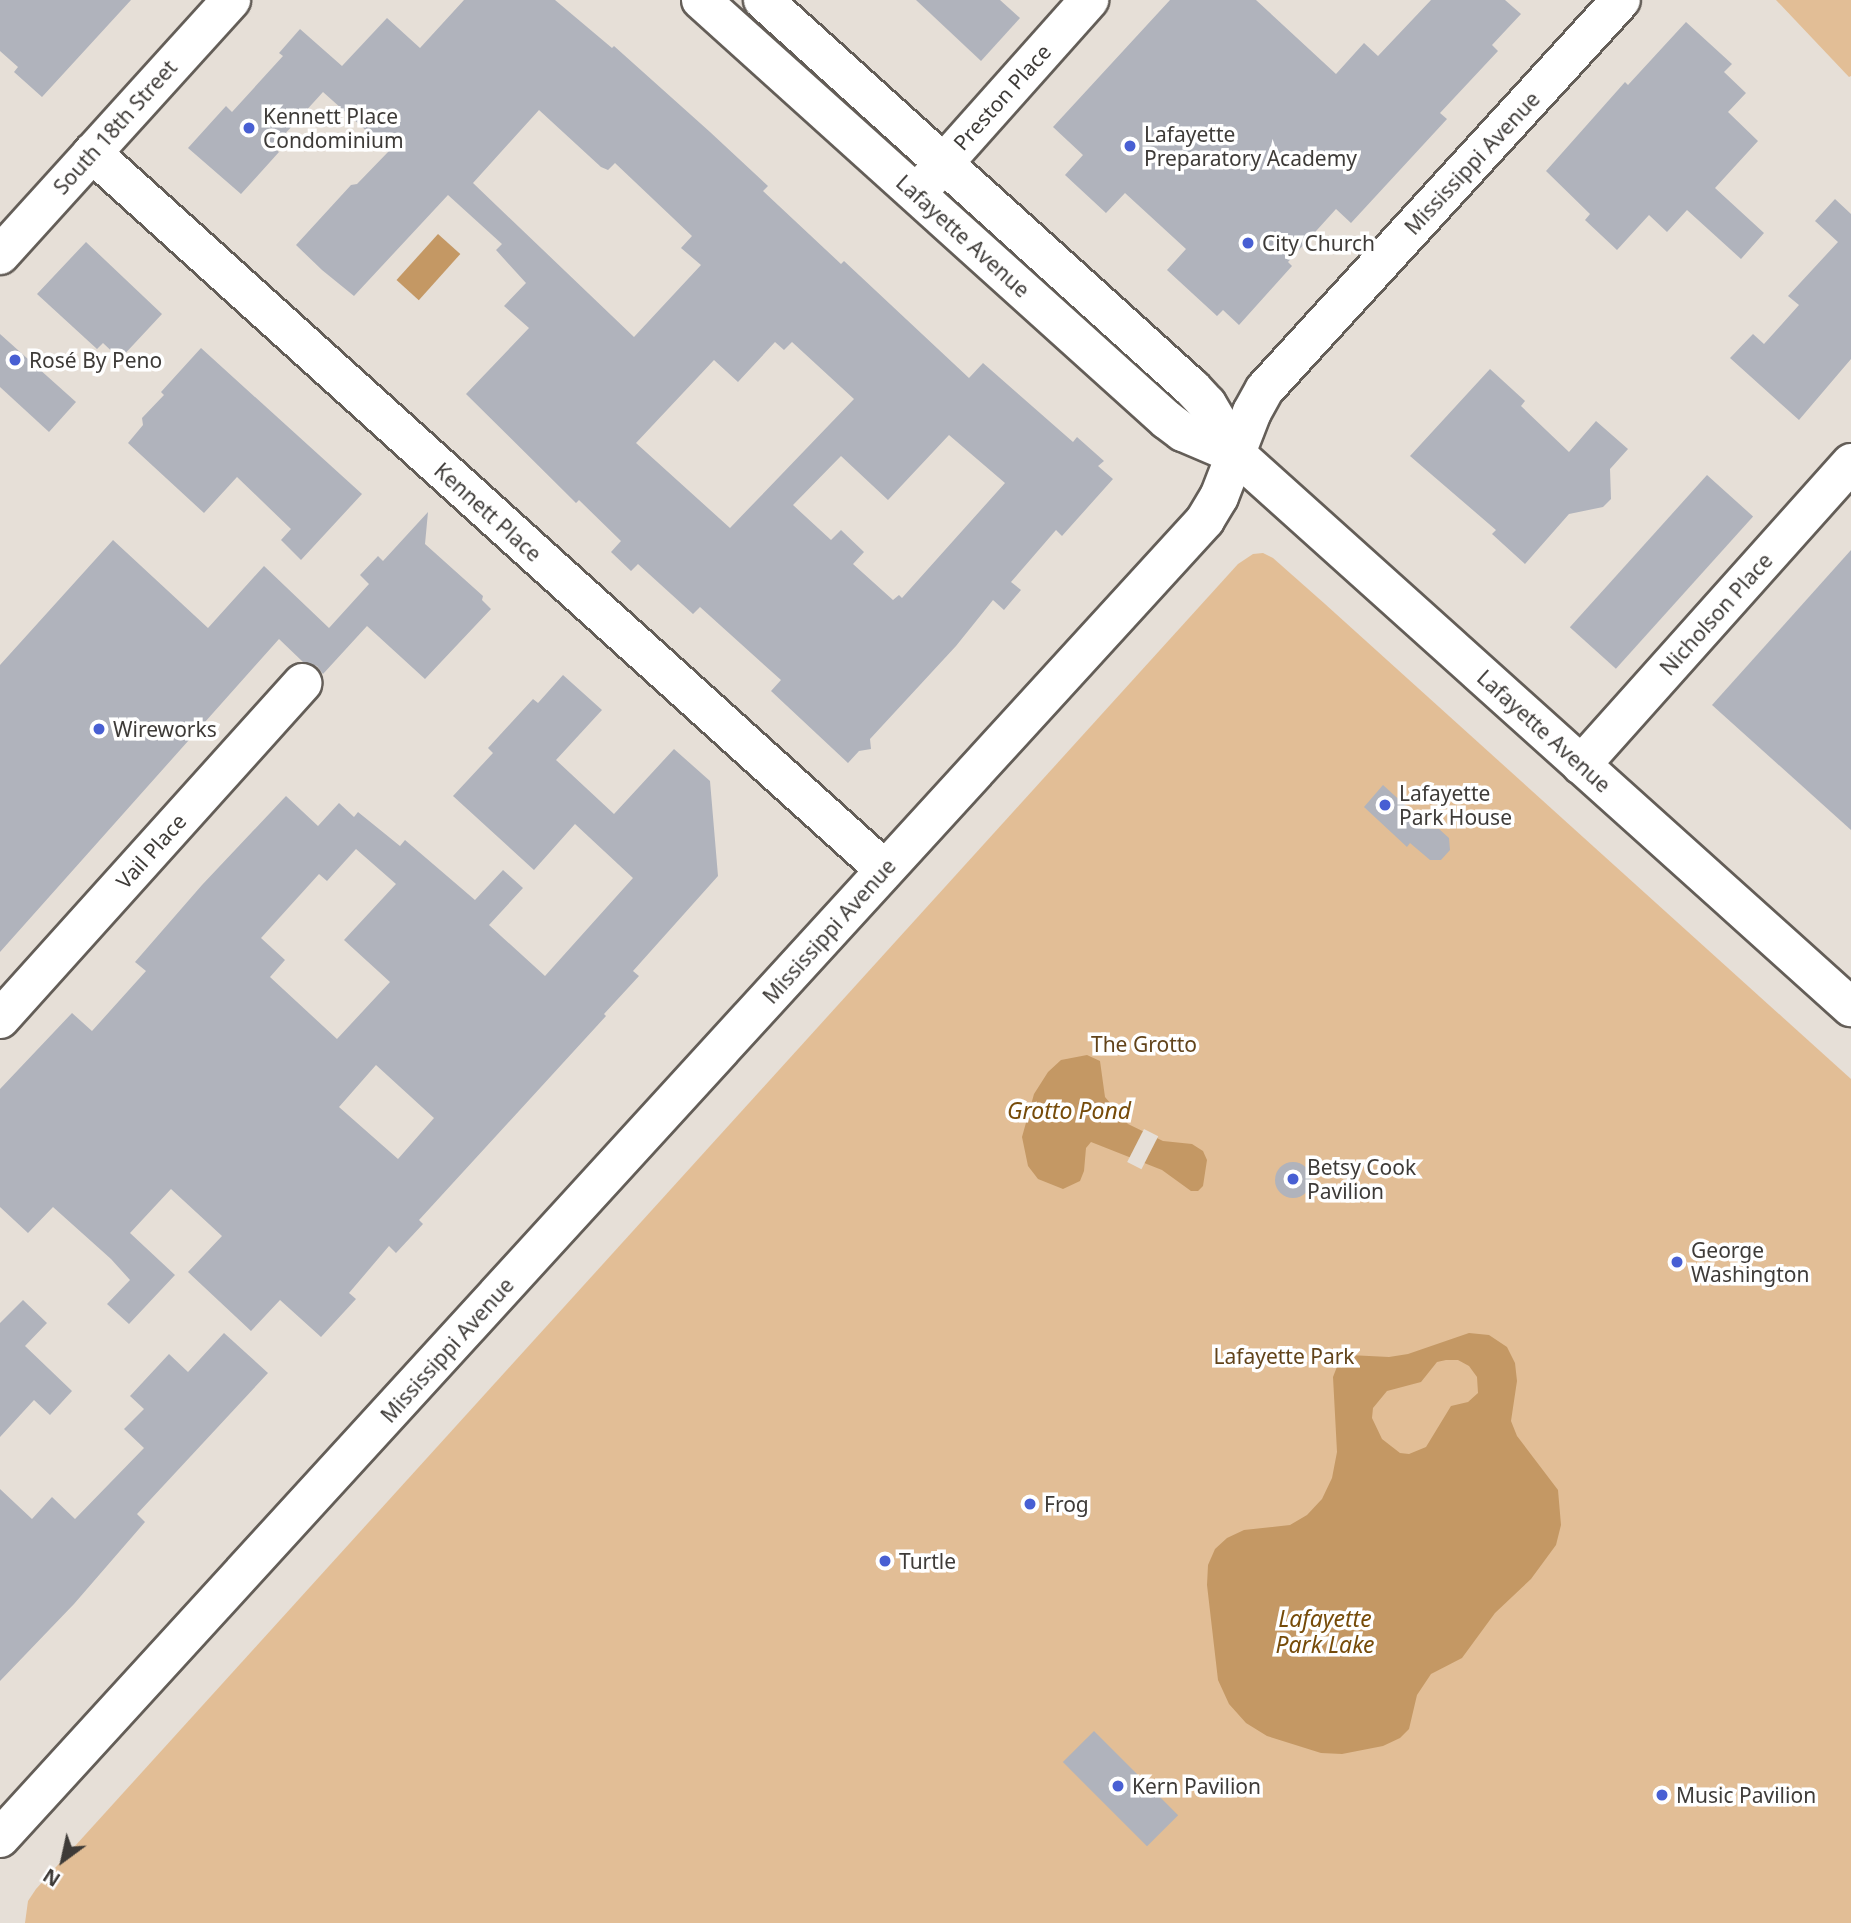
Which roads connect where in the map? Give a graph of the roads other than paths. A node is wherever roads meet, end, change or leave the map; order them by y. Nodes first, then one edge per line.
1 (231, 0) edge
2 (701, 0) edge
3 (762, 0) edge
4 (1089, 0) edge
5 (1621, 0) edge
6 (92, 153) junction
7 (944, 163) junction
8 (916, 194) junction
9 (0, 255) edge
10 (1237, 454) junction
11 (1851, 463) edge
12 (303, 683) dead end
13 (1581, 765) junction
14 (885, 870) junction
15 (1851, 1007) edge
16 (0, 1019) edge
17 (0, 1839) edge

1 - 6 street, South 18th Street
2 - 8 street, Lafayette Avenue
3 - 7 street, Lafayette Avenue
4 - 7 street, Preston Place
5 - 10 street, Mississippi Avenue
6 - 9 street, South 18th Street
6 - 14 street, Kennett Place
7 - 8 street, Preston Place
7 - 10 street, Lafayette Avenue
8 - 10 street, Lafayette Avenue
10 - 13 street, Lafayette Avenue
10 - 14 street, Mississippi Avenue
11 - 13 street, Nicholson Place
12 - 16 street, Vail Place
13 - 15 street, Lafayette Avenue
14 - 17 street, Mississippi Avenue

